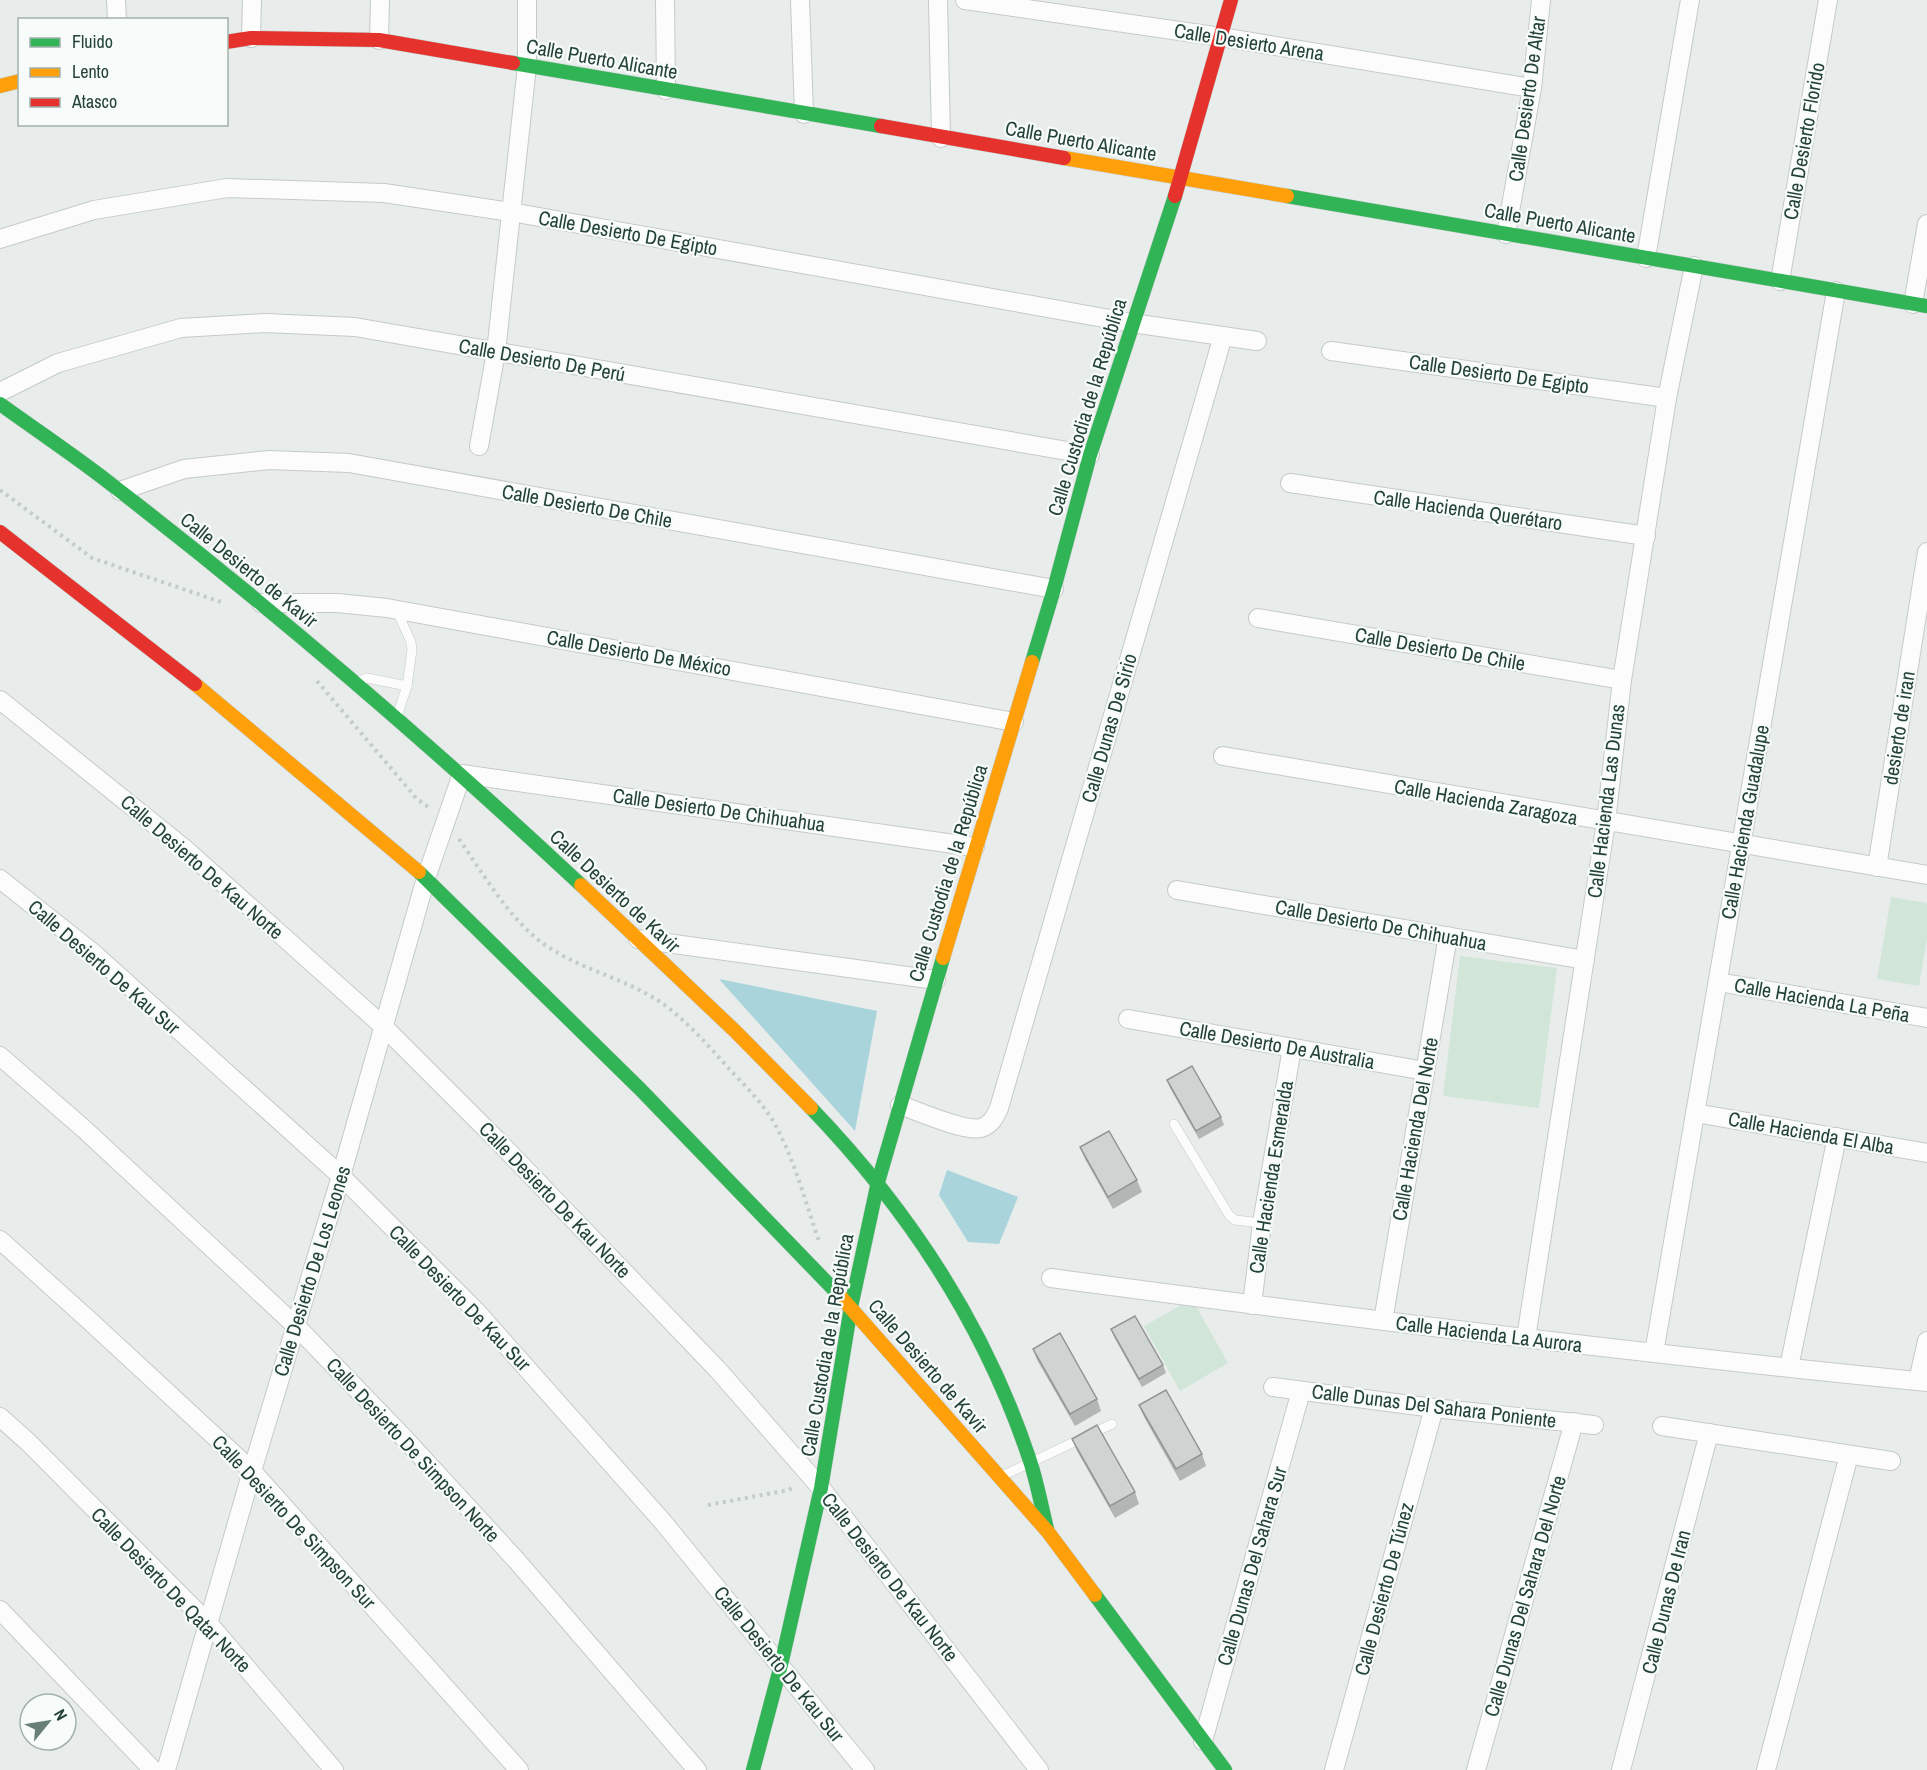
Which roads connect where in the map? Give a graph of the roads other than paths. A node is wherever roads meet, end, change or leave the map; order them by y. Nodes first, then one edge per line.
1 (116, 0) edge
2 (252, 0) edge
3 (380, 0) edge
4 (526, 0) edge
5 (665, 0) edge
6 (800, 0) edge
7 (938, 0) edge
8 (965, 0) edge
9 (1231, 0) edge
10 (1541, 0) edge
11 (1690, 0) edge
12 (1828, 0) edge
13 (117, 18) edge
14 (1221, 37) junction
15 (251, 38) junction
16 (379, 40) junction
17 (228, 42) edge
18 (527, 66) junction
19 (18, 82) edge
20 (0, 86) edge
21 (1532, 88) junction
22 (666, 90) junction
23 (804, 114) junction
24 (941, 138) junction
25 (1180, 178) junction
26 (511, 212) junction
27 (1927, 224) edge
28 (1506, 234) junction
29 (0, 239) edge
30 (1646, 258) junction
31 (1694, 266) junction
32 (1780, 281) junction
33 (1836, 291) junction
34 (1920, 305) edge
35 (1132, 323) junction
36 (1223, 336) junction
37 (1257, 341) dead end
38 (1331, 351) dead end
39 (496, 352) junction
40 (0, 392) edge
41 (1667, 398) junction
42 (0, 404) edge
43 (479, 446) dead end
44 (1090, 455) junction
45 (1290, 483) dead end
46 (120, 491) junction
47 (0, 532) edge
48 (1646, 536) junction
49 (1927, 552) edge
50 (1054, 589) junction
51 (261, 603) junction
52 (396, 609) junction
53 (1258, 618) dead end
54 (1622, 680) junction
55 (355, 683) junction
56 (407, 686) junction
57 (0, 700) edge
58 (396, 718) junction
59 (1014, 722) junction
60 (1223, 756) dead end
61 (462, 774) junction
62 (1606, 822) junction
63 (1741, 845) junction
64 (975, 847) junction
65 (1877, 867) junction
66 (1927, 875) edge
67 (426, 878) junction
68 (0, 879) edge
69 (1178, 890) dead end
70 (1448, 936) junction
71 (638, 939) junction
72 (1585, 960) junction
73 (936, 980) junction
74 (1718, 982) junction
75 (1927, 1018) edge
76 (1128, 1019) dead end
77 (383, 1026) junction
78 (1292, 1048) junction
79 (0, 1056) edge
80 (1425, 1071) junction
81 (900, 1105) junction
82 (1695, 1113) junction
83 (1174, 1124) dead end
84 (1837, 1137) junction
85 (1927, 1153) edge
86 (341, 1176) junction
87 (878, 1182) junction
88 (1262, 1223) junction
89 (0, 1240) edge
90 (1051, 1278) dead end
91 (1252, 1305) junction
92 (851, 1307) junction
93 (1383, 1321) junction
94 (297, 1327) junction
95 (1526, 1338) junction
96 (1927, 1341) edge
97 (1654, 1353) junction
98 (1789, 1367) junction
99 (1923, 1381) edge
100 (1273, 1387) dead end
101 (1301, 1390) junction
102 (1434, 1408) junction
103 (0, 1417) edge
104 (1574, 1422) junction
105 (1112, 1424) dead end
106 (1594, 1425) dead end
107 (1662, 1426) dead end
108 (1709, 1433) junction
109 (1849, 1455) junction
110 (1030, 1461) junction
111 (1891, 1461) dead end
112 (252, 1471) junction
113 (999, 1477) junction
114 (821, 1488) junction
115 (1048, 1532) junction
116 (0, 1610) edge
117 (209, 1624) junction
118 (781, 1665) junction
119 (1203, 1741) junction
120 (153, 1770) edge
121 (166, 1770) edge
122 (334, 1770) edge
123 (519, 1770) edge
124 (697, 1770) edge
125 (753, 1770) edge
126 (865, 1770) edge
127 (1039, 1770) edge
128 (1225, 1770) edge
129 (1334, 1770) edge
130 (1476, 1770) edge
131 (1622, 1770) edge
132 (1766, 1770) edge

1 - 13 street
2 - 15 street
3 - 16 street
4 - 18 street
5 - 22 street
6 - 23 street
7 - 24 street
8 - 14 street, Calle Desierto Arena
9 - 14 street, Calle Custodia de la República
10 - 21 street, Calle Desierto De Altar
11 - 30 street
12 - 32 street, Calle Desierto Florido
14 - 21 street, Calle Desierto Arena
14 - 25 street, Calle Custodia de la República
15 - 16 street, Calle Puerto Alicante
15 - 17 street, Calle Puerto Alicante
16 - 18 street, Calle Puerto Alicante
18 - 22 street, Calle Puerto Alicante
18 - 26 street
19 - 20 street
21 - 28 street, Calle Desierto De Altar
22 - 23 street, Calle Puerto Alicante
23 - 24 street, Calle Puerto Alicante
24 - 25 street, Calle Puerto Alicante
25 - 28 street, Calle Puerto Alicante
25 - 35 street, Calle Custodia de la República
26 - 29 street, Calle Desierto De Egipto
26 - 35 street, Calle Desierto De Egipto
26 - 39 street
27 - 34 street
28 - 30 street, Calle Puerto Alicante
30 - 31 street, Calle Puerto Alicante
31 - 32 street, Calle Puerto Alicante
31 - 41 street, Calle Hacienda Las Dunas
32 - 33 street, Calle Puerto Alicante
33 - 34 street, Calle Puerto Alicante
33 - 63 street, Calle Hacienda Guadalupe
35 - 36 street, Calle Desierto De Egipto
35 - 44 street, Calle Custodia de la República
36 - 37 street, Calle Desierto De Egipto
36 - 81 street, Calle Dunas De Sirio
38 - 41 street, Calle Desierto De Egipto
39 - 40 street, Calle Desierto De Perú
39 - 43 street
39 - 44 street, Calle Desierto De Perú
41 - 48 street, Calle Hacienda Las Dunas
42 - 46 street, Calle Desierto de Kavir
44 - 50 street, Calle Custodia de la República
45 - 48 street, Calle Hacienda Querétaro
46 - 50 street, Calle Desierto De Chile
46 - 51 street, Calle Desierto de Kavir
47 - 67 street, Calle Desierto de Kavir
48 - 54 street, Calle Hacienda Las Dunas
49 - 65 street, desierto de iran
50 - 59 street, Calle Custodia de la República
51 - 52 street, Calle Desierto De México
51 - 55 street, Calle Desierto de Kavir
52 - 56 lane
52 - 59 street, Calle Desierto De México
53 - 54 street, Calle Desierto De Chile
54 - 62 street, Calle Hacienda Las Dunas
55 - 56 lane
55 - 58 street, Calle Desierto de Kavir
56 - 58 lane
57 - 77 street, Calle Desierto De Kau Norte
58 - 61 street, Calle Desierto de Kavir
59 - 64 street, Calle Custodia de la República
60 - 62 street, Calle Hacienda Zaragoza
61 - 64 street, Calle Desierto De Chihuahua
61 - 67 street, Calle Desierto De Los Leones
61 - 71 street, Calle Desierto de Kavir
62 - 63 street, Calle Hacienda Zaragoza
62 - 72 street, Calle Hacienda Las Dunas
63 - 65 street, Calle Hacienda Zaragoza
63 - 74 street, Calle Hacienda Guadalupe
64 - 73 street, Calle Custodia de la República
65 - 66 street, Calle Hacienda Zaragoza
67 - 77 street, Calle Desierto De Los Leones
67 - 92 street, Calle Desierto de Kavir
68 - 86 street, Calle Desierto De Kau Sur
69 - 70 street, Calle Desierto De Chihuahua
70 - 72 street, Calle Desierto De Chihuahua
70 - 80 street, Calle Hacienda Del Norte
71 - 73 street
71 - 87 street, Calle Desierto de Kavir
72 - 95 street, Calle Hacienda Las Dunas
73 - 81 street, Calle Custodia de la República
74 - 75 street, Calle Hacienda La Peña
74 - 82 street, Calle Hacienda Guadalupe
76 - 78 street, Calle Desierto De Australia
77 - 86 street, Calle Desierto De Los Leones
77 - 114 street, Calle Desierto De Kau Norte
78 - 80 street, Calle Desierto De Australia
78 - 88 street, Calle Hacienda Esmeralda
79 - 94 street, Calle Desierto De Simpson Norte
80 - 93 street, Calle Hacienda Del Norte
81 - 87 street, Calle Custodia de la República
82 - 84 street, Calle Hacienda El Alba
82 - 97 street, Calle Hacienda Guadalupe
83 - 88 lane
84 - 85 street, Calle Hacienda El Alba
84 - 98 street
86 - 94 street, Calle Desierto De Los Leones
86 - 118 street, Calle Desierto De Kau Sur
87 - 92 street, Calle Custodia de la República
87 - 110 street, Calle Desierto de Kavir
88 - 91 street, Calle Hacienda Esmeralda
89 - 112 street, Calle Desierto De Simpson Sur
90 - 91 street, Calle Hacienda La Aurora
91 - 93 street, Calle Hacienda La Aurora
92 - 113 street, Calle Desierto de Kavir
92 - 114 street, Calle Custodia de la República
93 - 95 street, Calle Hacienda La Aurora
94 - 112 street, Calle Desierto De Los Leones
94 - 124 street, Calle Desierto De Simpson Norte
95 - 97 street, Calle Hacienda La Aurora
96 - 99 street
97 - 98 street, Calle Hacienda La Aurora
98 - 99 street, Calle Hacienda La Aurora
100 - 101 street, Calle Dunas Del Sahara Poniente
101 - 102 street, Calle Dunas Del Sahara Poniente
101 - 119 street, Calle Dunas Del Sahara Sur
102 - 104 street, Calle Dunas Del Sahara Poniente
102 - 129 street, Calle Desierto De Túnez
103 - 117 street, Calle Desierto De Qatar Norte
104 - 106 street, Calle Dunas Del Sahara Poniente
104 - 130 street, Calle Dunas Del Sahara Del Norte
105 - 110 lane
107 - 108 street
108 - 109 street
108 - 131 street, Calle Dunas De Iran
109 - 111 street
109 - 132 street
110 - 113 lane
110 - 115 street, Calle Desierto de Kavir
112 - 117 street, Calle Desierto De Los Leones
112 - 123 street, Calle Desierto De Simpson Sur
113 - 115 street, Calle Desierto de Kavir
114 - 118 street, Calle Custodia de la República
114 - 127 street, Calle Desierto De Kau Norte
115 - 119 street, Calle Desierto de Kavir
116 - 120 street
117 - 121 street, Calle Desierto De Los Leones
117 - 122 street, Calle Desierto De Qatar Norte
118 - 125 street, Calle Custodia de la República
118 - 126 street, Calle Desierto De Kau Sur
119 - 128 street, Calle Desierto de Kavir

